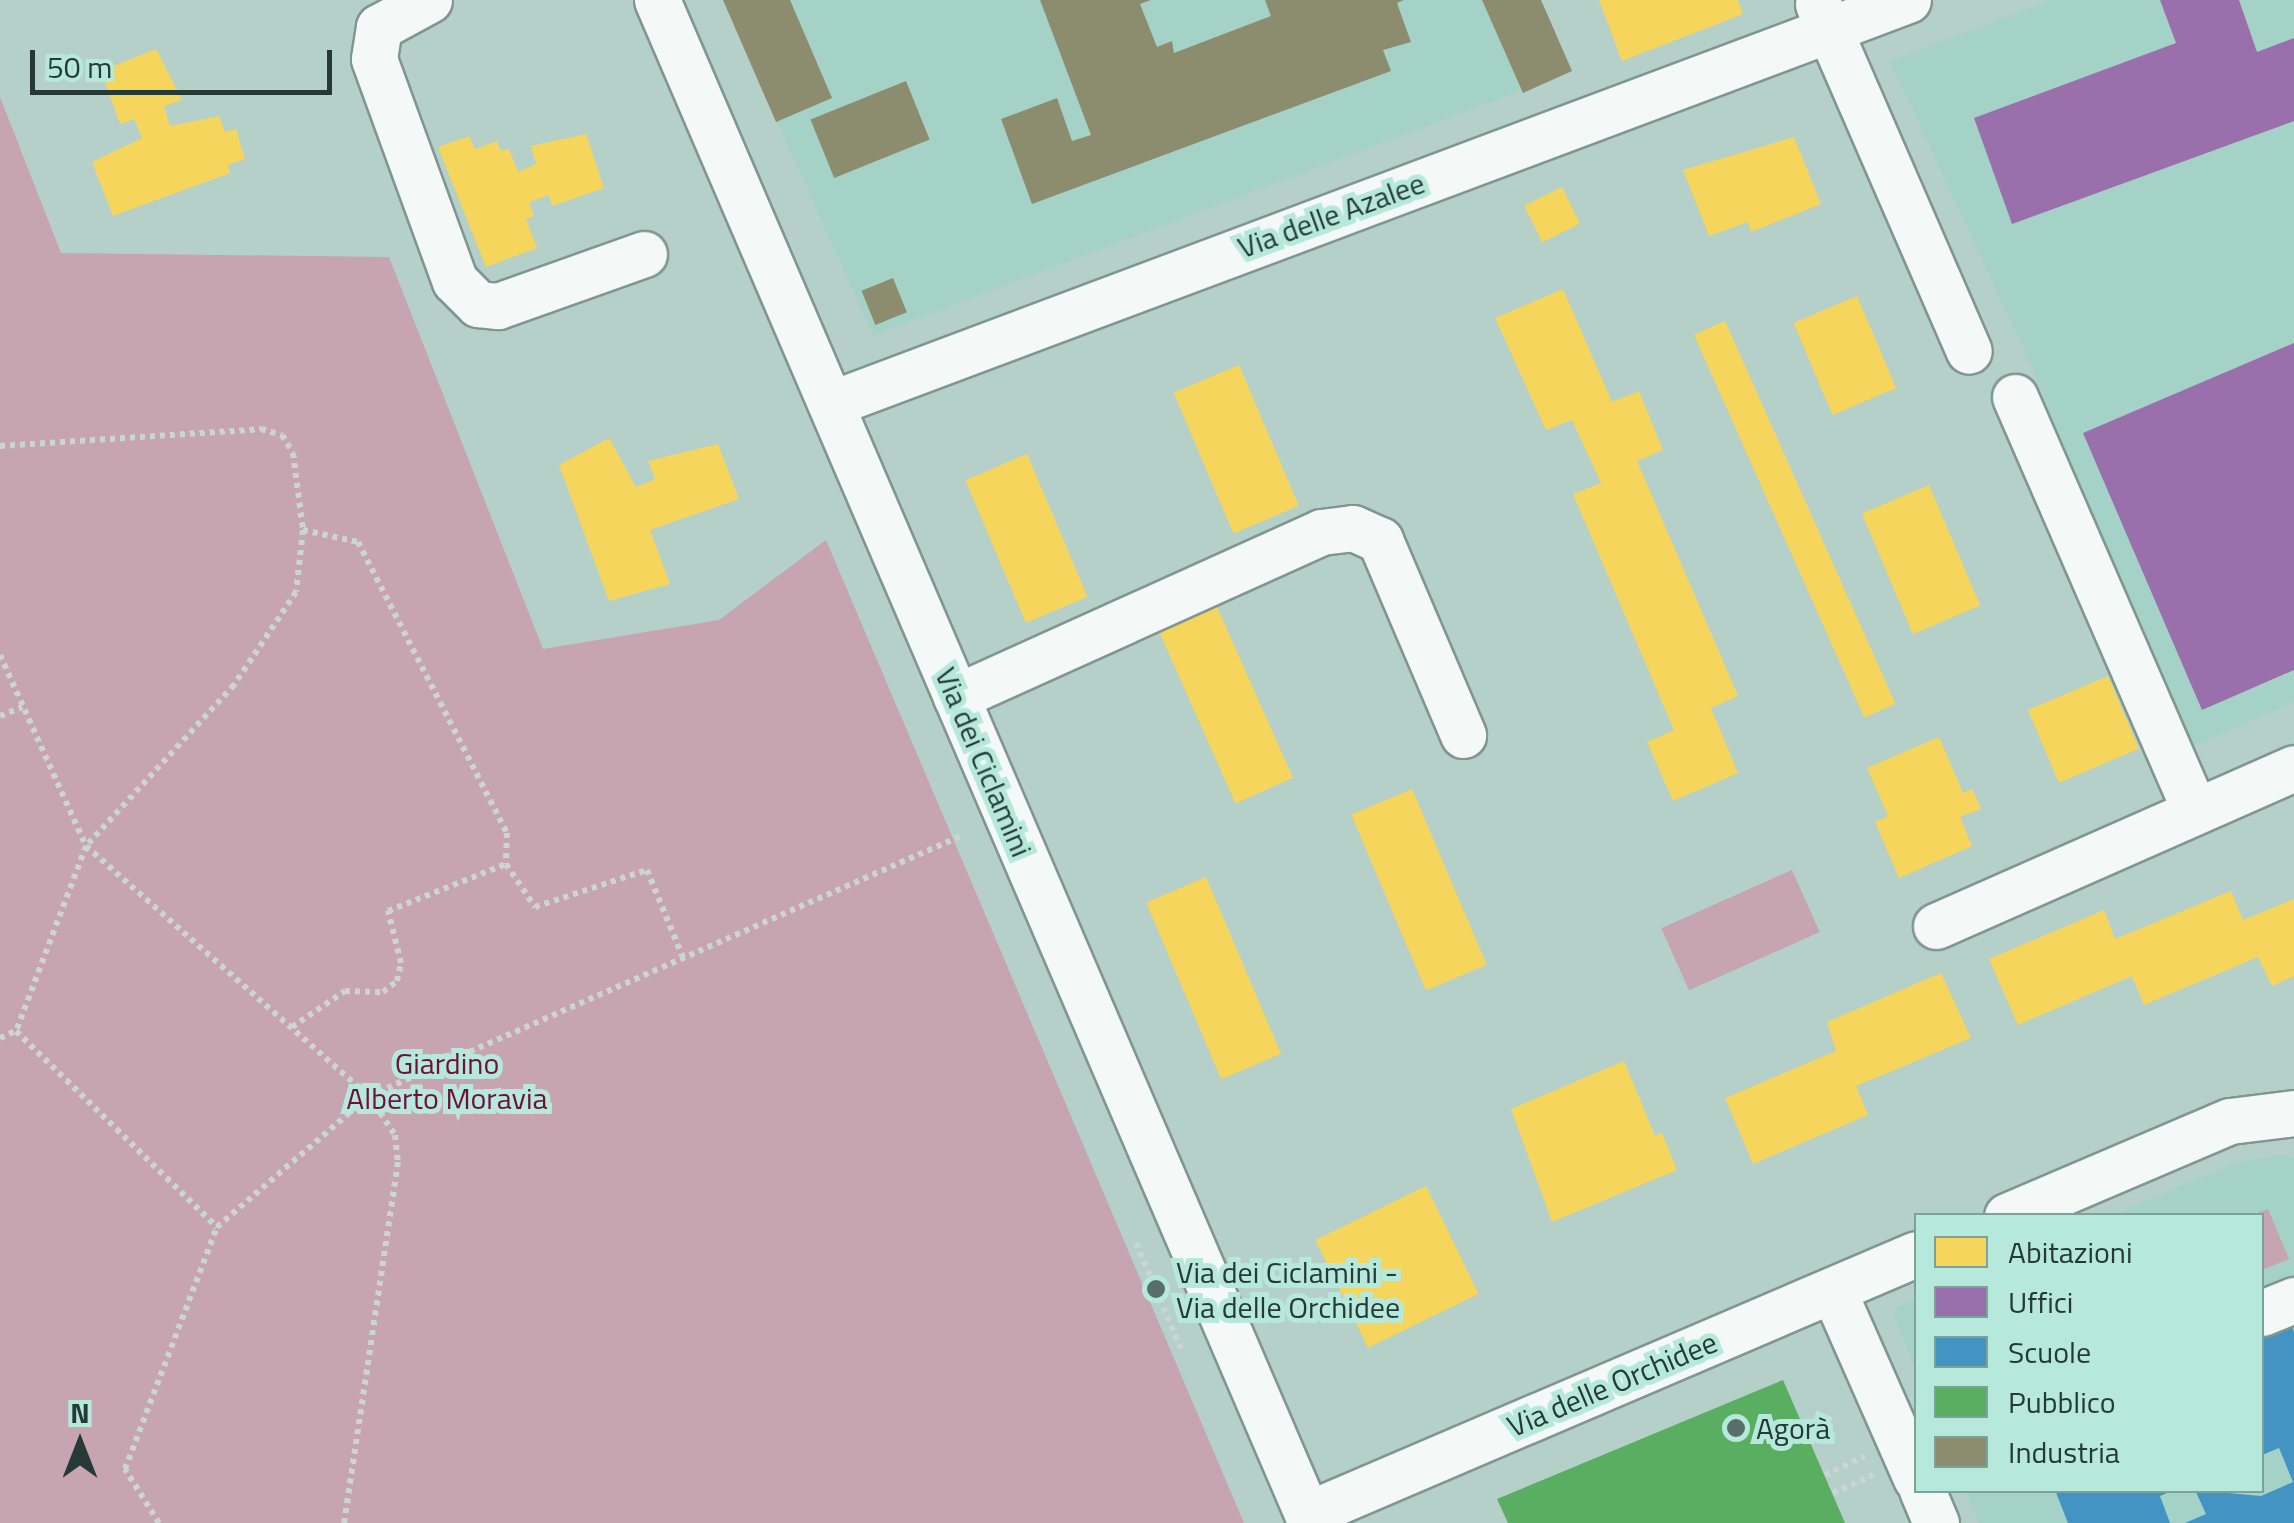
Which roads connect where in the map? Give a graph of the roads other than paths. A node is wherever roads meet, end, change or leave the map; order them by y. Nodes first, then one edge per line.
1 (429, 0) edge
2 (658, 0) edge
3 (1908, 0) edge
4 (1823, 14) edge
5 (644, 254) dead end
6 (1970, 350) dead end
7 (2015, 398) dead end
8 (833, 403) junction
9 (956, 697) junction
10 (1463, 735) dead end
11 (2294, 768) edge
12 (2194, 809) junction
13 (1936, 926) dead end
14 (2294, 1112) edge
15 (2014, 1213) edge
16 (1914, 1255) edge
17 (1833, 1290) junction
18 (2294, 1300) edge
19 (2264, 1312) edge
20 (1914, 1473) edge
21 (1923, 1493) edge
22 (1310, 1518) edge
23 (1936, 1523) edge

1 - 5 street
2 - 8 street, Via dei Ciclamini
3 - 4 street, Via delle Azalee
4 - 6 street
4 - 8 street, Via delle Azalee
7 - 12 street
8 - 9 street, Via dei Ciclamini
9 - 10 street
9 - 22 street, Via dei Ciclamini
11 - 12 street
12 - 13 street
14 - 15 street
16 - 17 street, Via delle Orchidee
17 - 20 street
17 - 22 street, Via delle Orchidee
18 - 19 street
21 - 23 street

